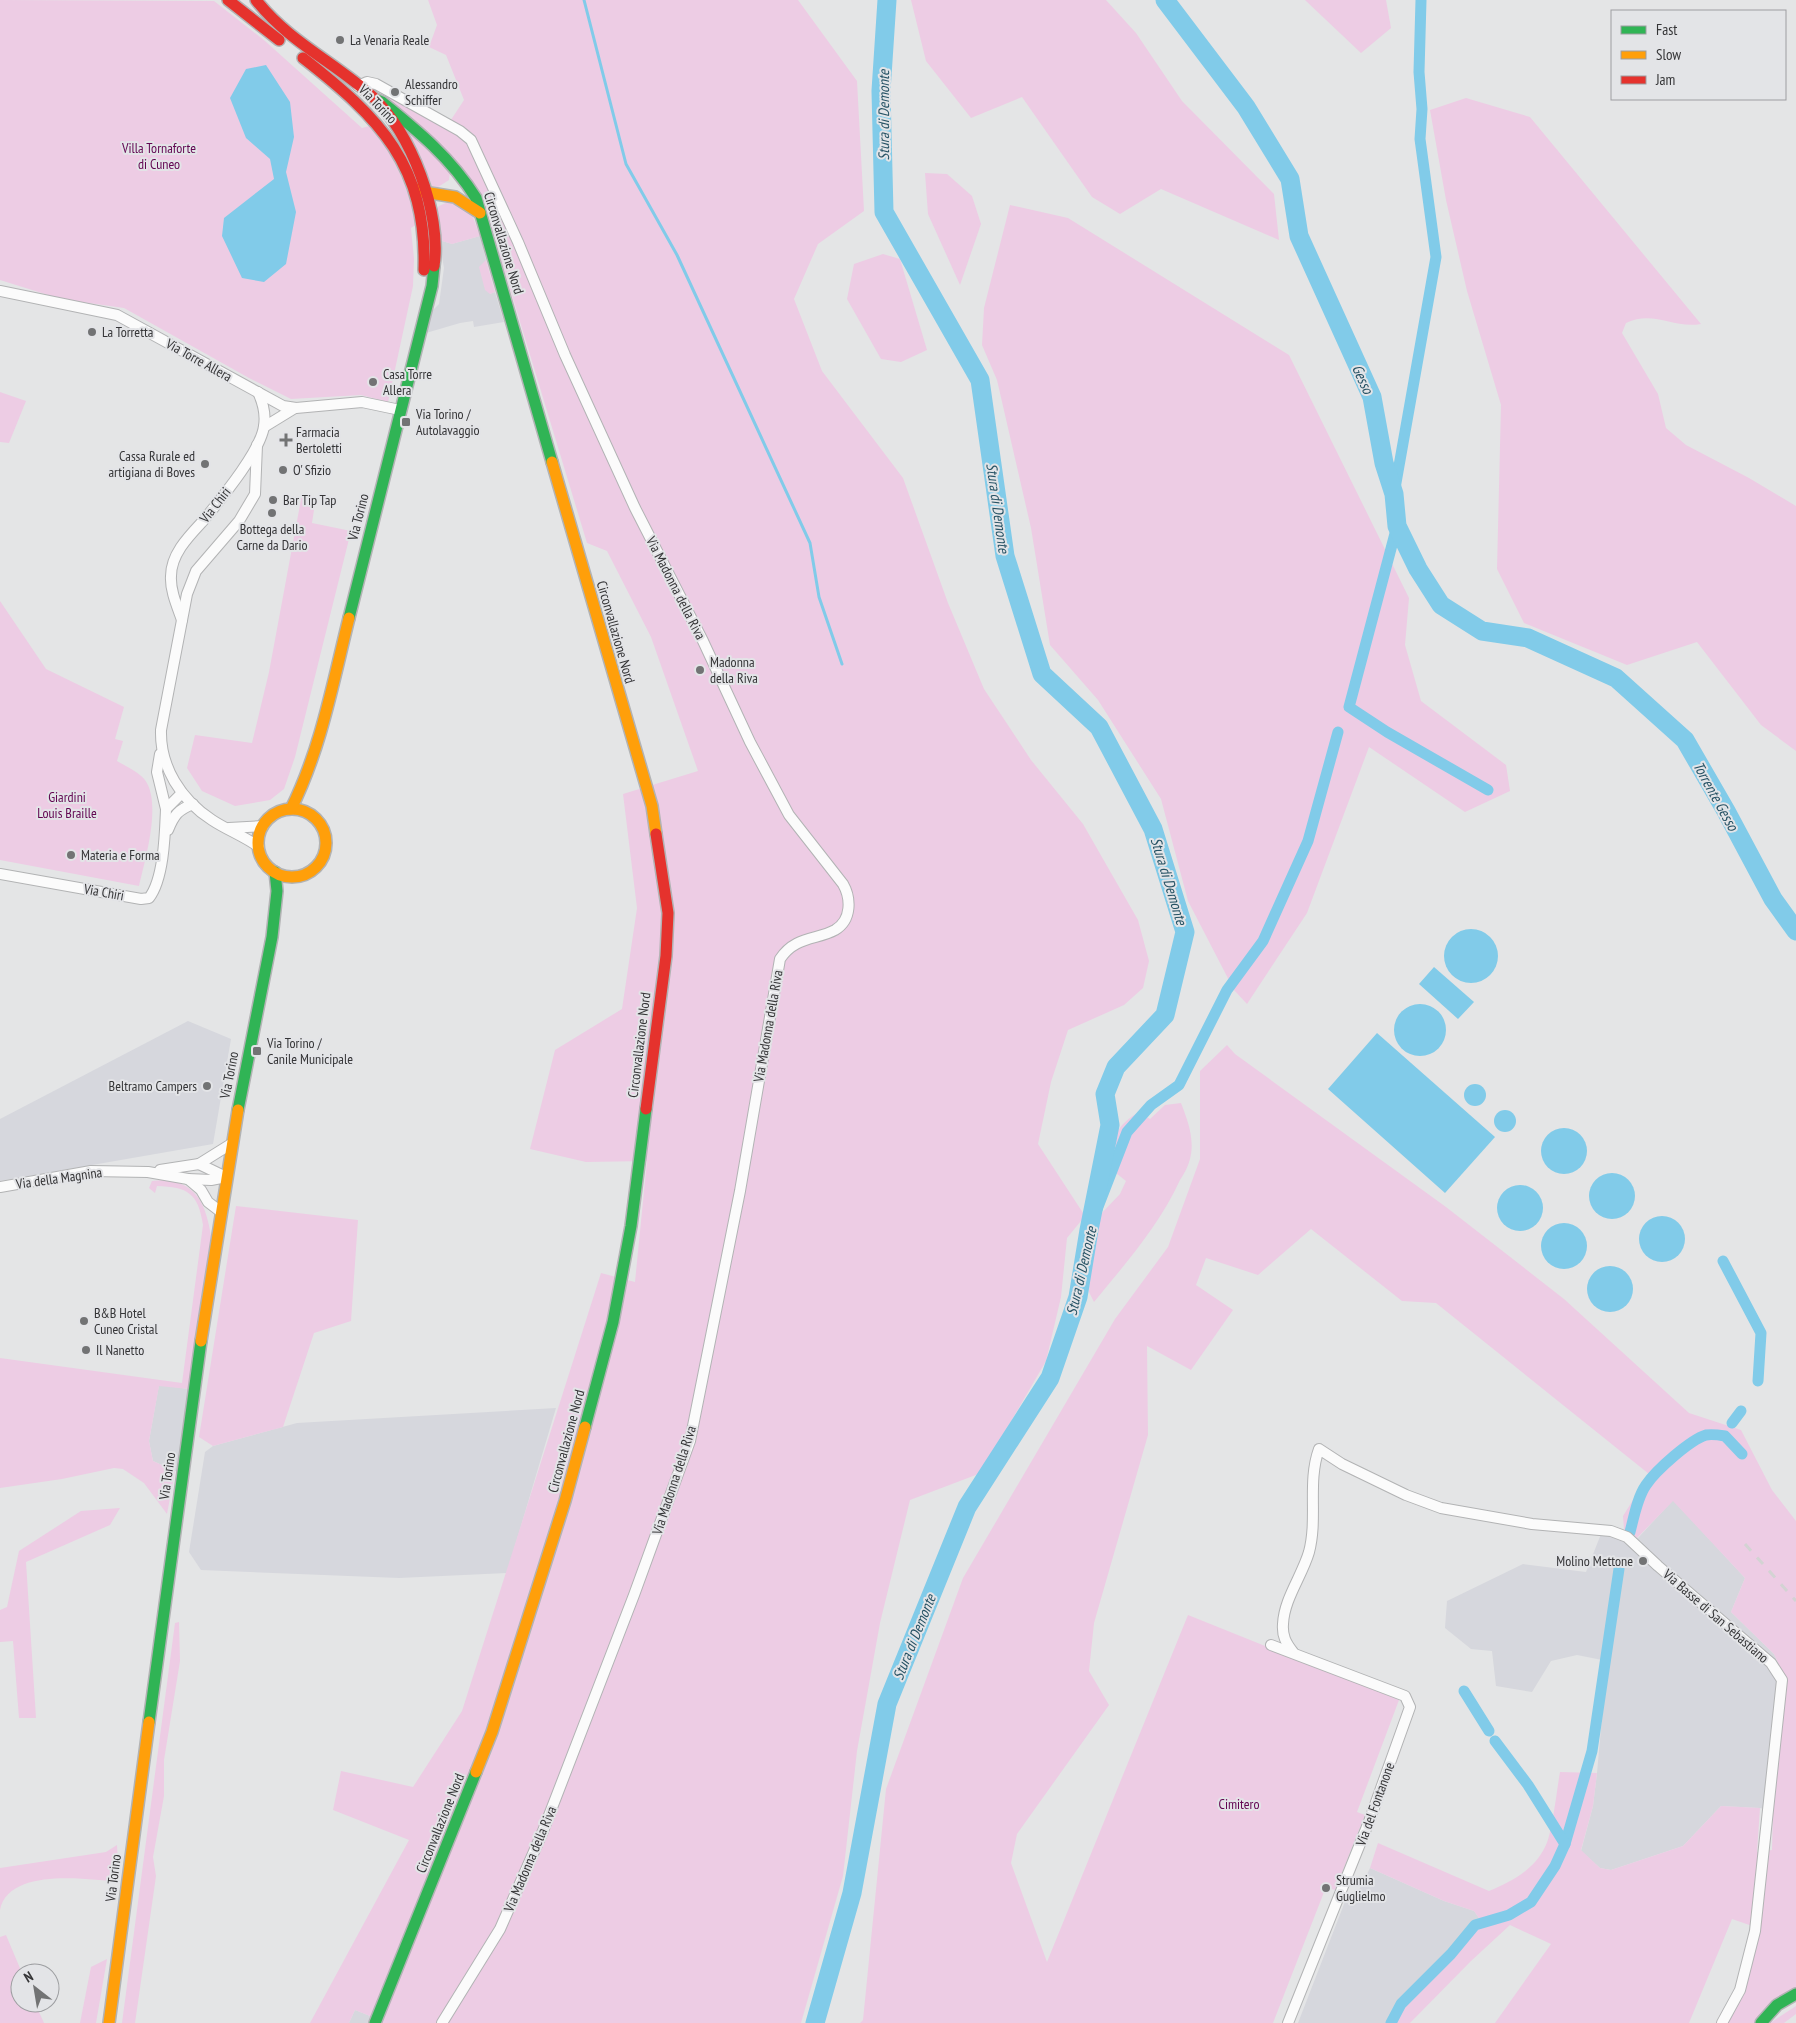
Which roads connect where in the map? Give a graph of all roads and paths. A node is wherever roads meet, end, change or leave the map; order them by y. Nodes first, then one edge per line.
1 (228, 0) edge
2 (256, 0) edge
3 (358, 86) junction
4 (375, 99) junction
5 (458, 169) junction
6 (413, 185) junction
7 (428, 194) junction
8 (443, 194) junction
9 (480, 213) junction
10 (0, 291) edge
11 (424, 310) junction
12 (258, 392) junction
13 (296, 408) junction
14 (400, 410) junction
15 (264, 426) junction
16 (257, 446) junction
17 (182, 622) junction
18 (321, 731) junction
19 (160, 748) junction
20 (182, 793) junction
21 (309, 803) junction
22 (193, 804) junction
23 (166, 809) junction
24 (291, 809) junction
25 (263, 826) junction
26 (229, 828) junction
27 (164, 840) junction
28 (258, 847) junction
29 (275, 872) junction
30 (0, 874) edge
31 (295, 877) junction
32 (272, 937) junction
33 (231, 1144) junction
34 (199, 1164) junction
35 (148, 1172) junction
36 (226, 1177) junction
37 (188, 1179) junction
38 (0, 1186) edge
39 (221, 1212) junction
40 (1271, 1645) dead end
41 (1294, 1652) junction
42 (1796, 1994) edge
43 (109, 2023) edge
44 (375, 2023) edge
45 (442, 2023) edge
46 (1288, 2023) edge
47 (1722, 2023) edge
48 (1761, 2023) edge

1 - 6 main road, Via Torino
2 - 3 main road, Via Torino
3 - 4 main road, Via Torino
3 - 45 street, Via Madonna della Riva
4 - 5 main road, Circonvallazione Nord
4 - 7 main road, Via Torino
5 - 8 main road
5 - 9 main road, Circonvallazione Nord
6 - 7 main road
6 - 11 main road, Via Torino
7 - 8 main road
7 - 11 main road, Via Torino
8 - 9 main road
9 - 44 main road, Circonvallazione Nord
10 - 12 street, Via Torre Allera
11 - 14 main road, Via Torino
12 - 13 street, Via Torre Allera
12 - 15 street, Via Chiri
13 - 14 street, Via Torre Allera
13 - 15 street
14 - 18 main road, Via Torino
15 - 16 street, Via Chiri
16 - 17 street, Via Chiri
16 - 17 street, Via Chiri
17 - 19 street, Via Chiri
18 - 21 main road, Via Torino
18 - 24 main road, Via Torino
19 - 20 street, Via Chiri
19 - 23 street, Via Chiri
20 - 22 street, Via Chiri
20 - 23 street
21 - 24 main road
21 - 31 main road
22 - 26 street, Via Chiri
22 - 27 street, Via Chiri
23 - 27 street, Via Chiri
24 - 25 main road
25 - 26 street
25 - 28 main road
26 - 28 street, Via Chiri
27 - 30 street, Via Chiri
28 - 29 main road
29 - 31 main road
29 - 32 main road, Via Torino
31 - 32 main road, Via Torino
32 - 33 main road, Via Torino
33 - 34 street, Via della Magnina
33 - 36 main road, Via Torino
34 - 35 street, Via della Magnina
34 - 36 street
35 - 37 street, Via della Magnina
35 - 38 street, Via della Magnina
36 - 37 street, Via della Magnina
36 - 39 main road, Via Torino
37 - 39 street
39 - 43 main road, Via Torino
40 - 41 street, Via del Fontanone
41 - 46 street, Via del Fontanone
41 - 47 street, Via Basse di San Sebastiano
42 - 48 main road

